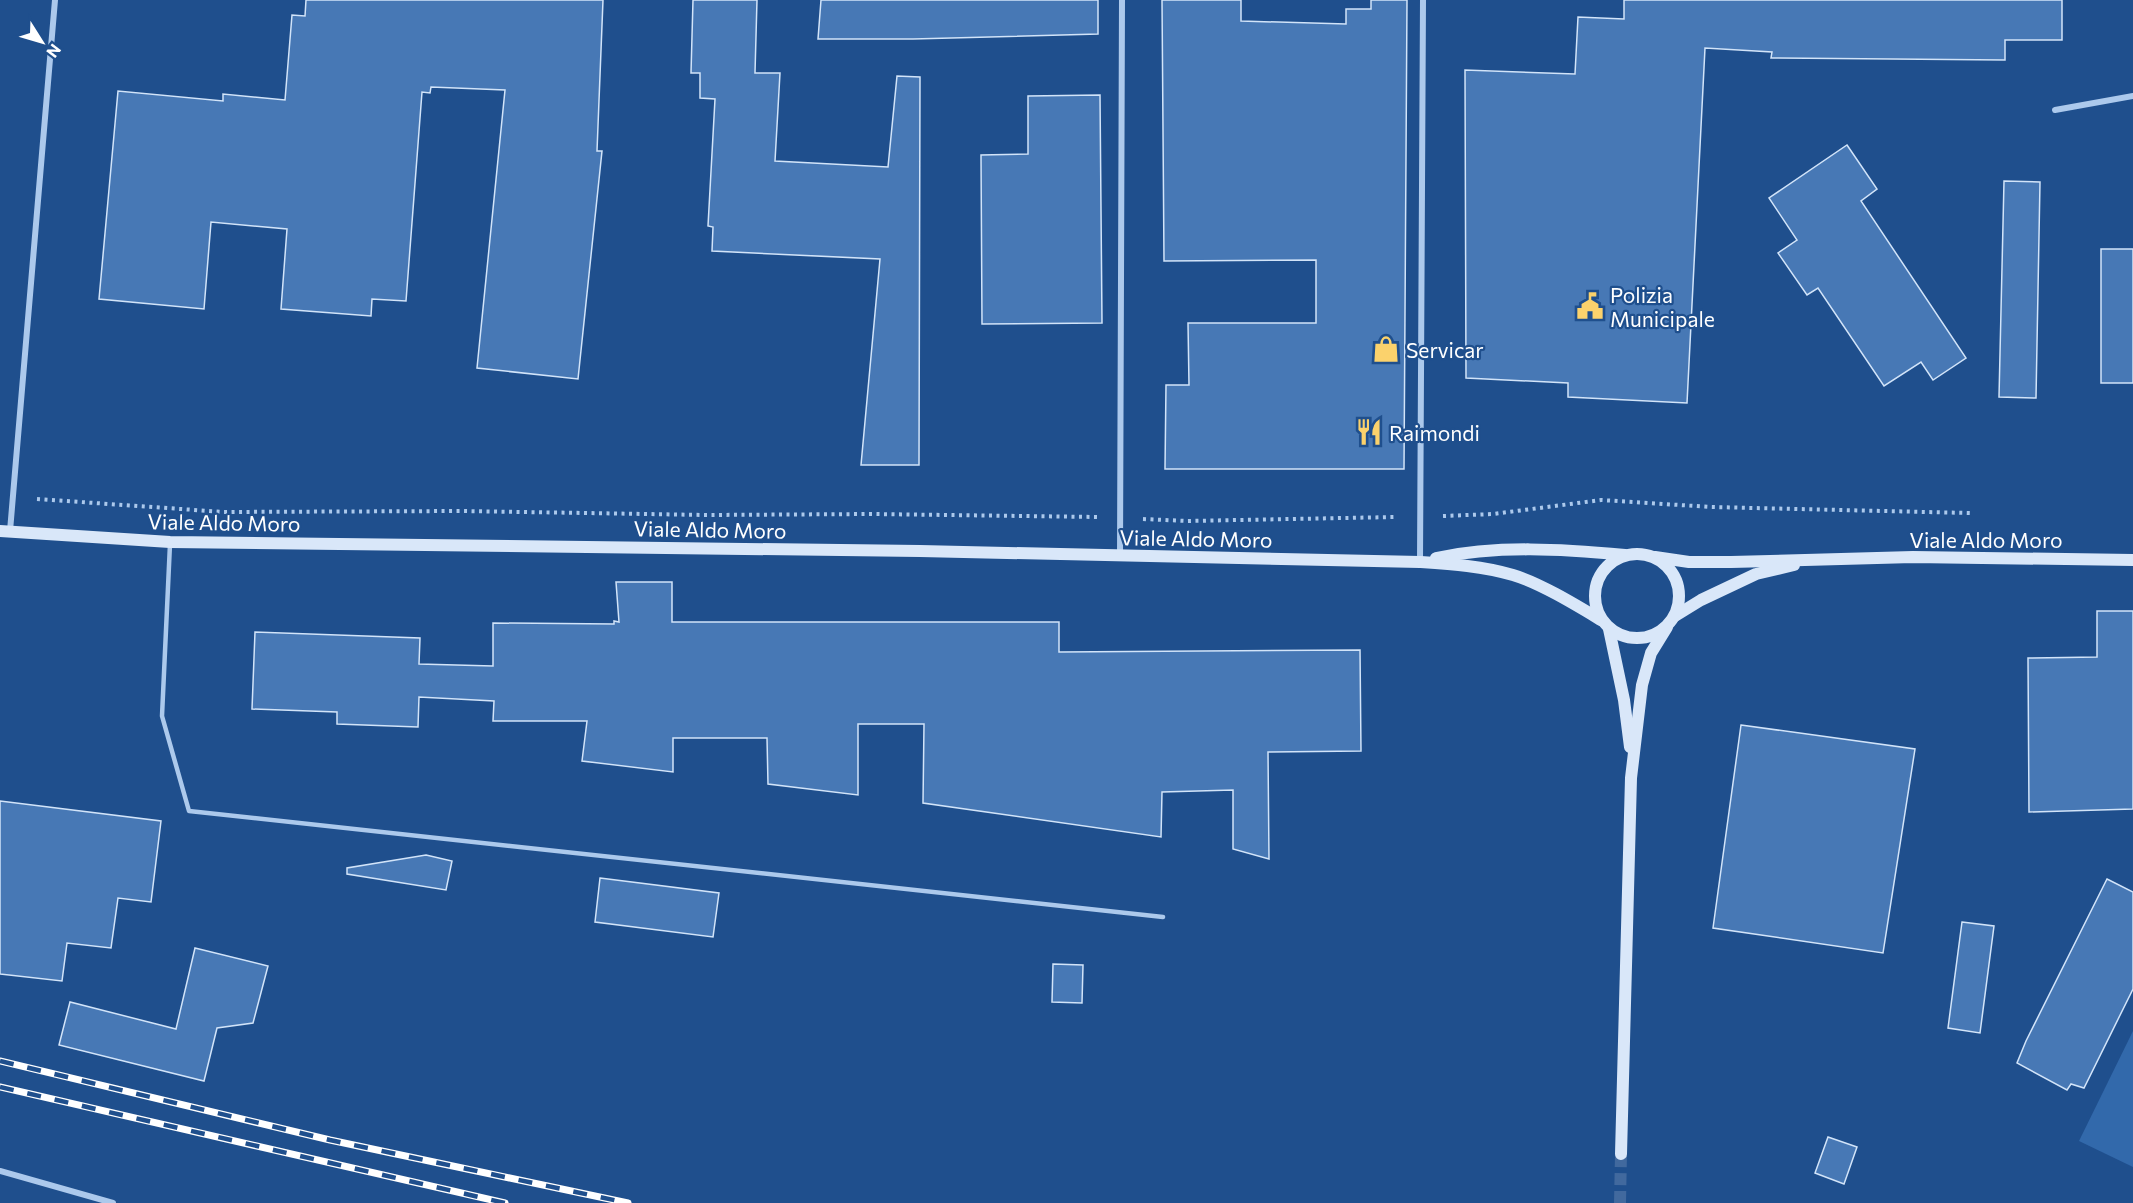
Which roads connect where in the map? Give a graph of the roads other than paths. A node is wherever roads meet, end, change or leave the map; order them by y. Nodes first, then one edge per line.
1 (55, 0) edge
2 (1122, 0) edge
3 (1423, 0) edge
4 (2133, 96) edge
5 (2055, 110) dead end
6 (5, 531) edge
7 (170, 542) junction
8 (1627, 555) junction
9 (1120, 556) junction
10 (1655, 557) junction
11 (1840, 560) junction
12 (2133, 560) edge
13 (1420, 562) junction
14 (1675, 616) junction
15 (1605, 624) junction
16 (1667, 627) junction
17 (1631, 778) junction
18 (1163, 917) dead end
19 (1621, 1154) tunnel mouth
20 (0, 1171) edge
21 (113, 1203) edge

1 - 6 street
2 - 9 street
3 - 13 street
4 - 5 street
6 - 7 main road, Viale Aldo Moro
7 - 9 main road, Viale Aldo Moro
7 - 18 lane
8 - 10 main road
8 - 13 main road, Viale Aldo Moro
8 - 15 main road
9 - 13 main road, Viale Aldo Moro
10 - 11 main road, Viale Aldo Moro
10 - 14 main road
11 - 12 main road, Viale Aldo Moro
11 - 14 main road, Viale Aldo Moro
13 - 15 main road, Viale Aldo Moro
14 - 16 main road
15 - 16 main road
15 - 17 main road
16 - 17 main road
17 - 19 main road
20 - 21 street

